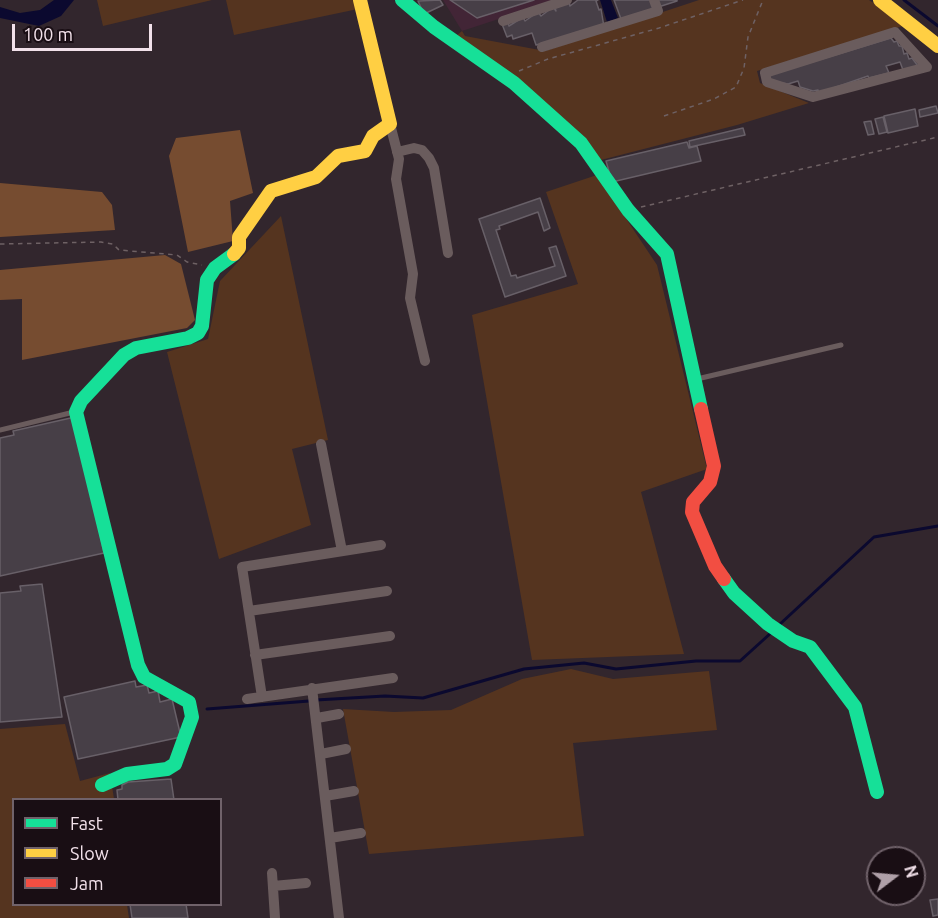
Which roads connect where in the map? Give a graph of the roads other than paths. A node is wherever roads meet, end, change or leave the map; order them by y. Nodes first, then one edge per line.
1 (360, 0) edge
2 (402, 0) edge
3 (567, 0) edge
4 (654, 0) edge
5 (880, 0) edge
6 (503, 21) dead end
7 (933, 41) edge
8 (542, 47) dead end
9 (910, 48) junction
10 (390, 124) junction
11 (397, 152) junction
12 (448, 253) dead end
13 (842, 345) dead end
14 (425, 361) dead end
15 (694, 380) junction
16 (76, 412) junction
17 (0, 430) edge
18 (321, 444) dead end
19 (381, 545) dead end
20 (342, 551) junction
21 (387, 591) dead end
22 (249, 611) junction
23 (390, 636) dead end
24 (255, 655) junction
25 (393, 678) dead end
26 (312, 688) junction
27 (262, 697) junction
28 (247, 699) dead end
29 (339, 714) dead end
30 (317, 718) junction
31 (346, 749) dead end
32 (321, 754) junction
33 (102, 785) dead end
34 (354, 791) dead end
35 (877, 792) dead end
36 (325, 796) junction
37 (361, 833) dead end
38 (330, 838) junction
39 (272, 873) dead end
40 (306, 883) dead end
41 (273, 886) junction
42 (275, 918) edge
43 (339, 918) edge

1 - 10 street
2 - 15 street
3 - 6 street
4 - 8 street
5 - 7 street
7 - 9 street
9 - 9 street
10 - 11 street
10 - 16 street
11 - 12 street
11 - 14 street
13 - 15 lane
15 - 35 street
16 - 17 lane
16 - 33 street
18 - 20 street
19 - 20 street
20 - 22 street
21 - 22 street
22 - 24 street
23 - 24 street
24 - 27 street
25 - 26 street
26 - 27 street
26 - 30 street
27 - 28 street
29 - 30 street
30 - 32 street
31 - 32 street
32 - 36 street
34 - 36 street
36 - 38 street
37 - 38 street
38 - 43 street
39 - 41 street
40 - 41 street
41 - 42 street

